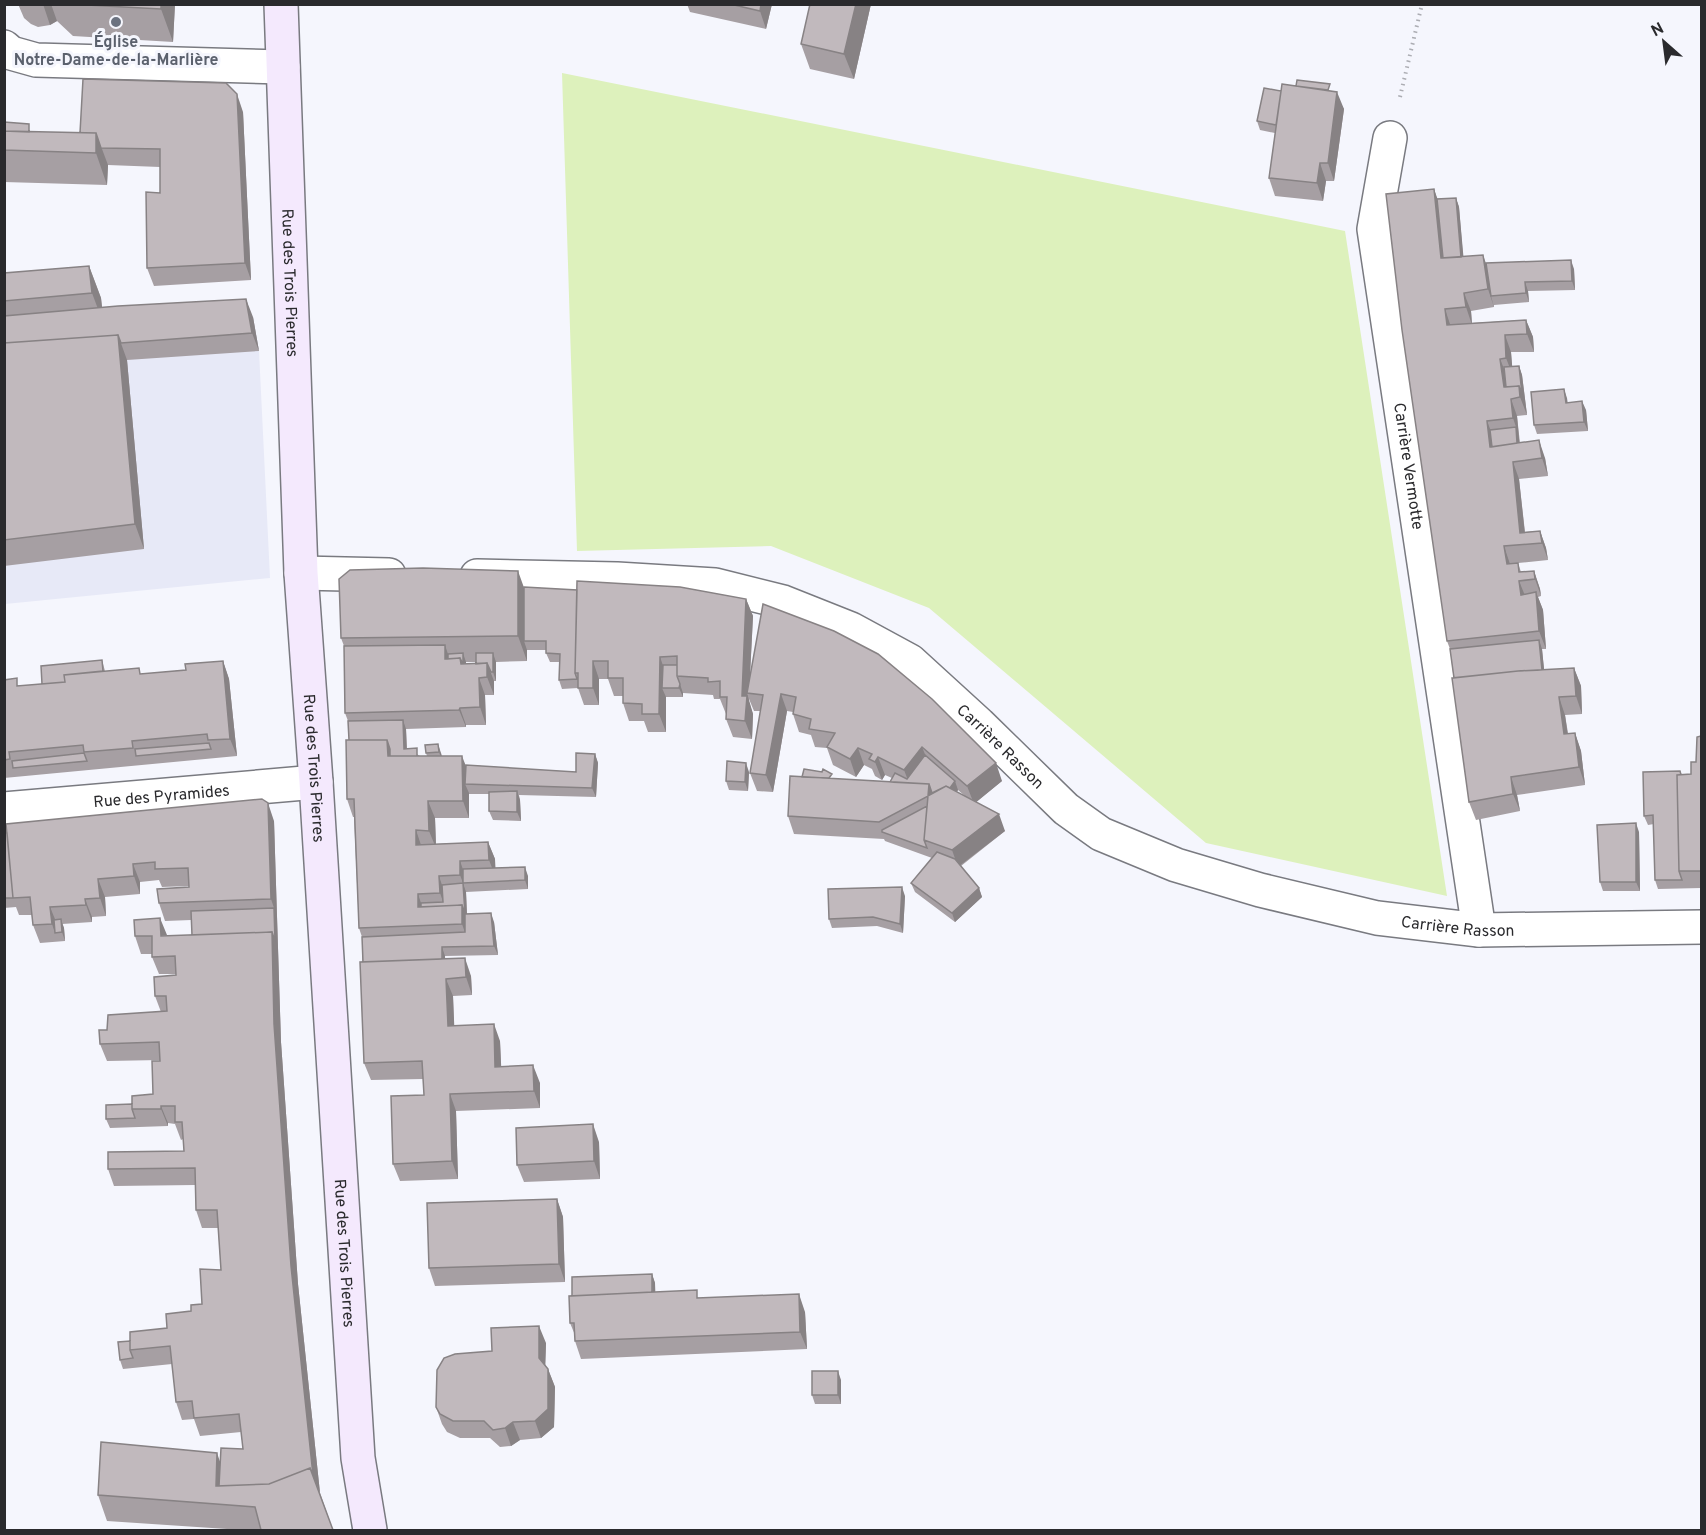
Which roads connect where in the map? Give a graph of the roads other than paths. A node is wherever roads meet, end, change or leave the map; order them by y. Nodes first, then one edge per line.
1 (282, 4) edge
2 (4, 47) edge
3 (283, 67) junction
4 (1390, 138) road end
5 (301, 573) junction
6 (418, 575) edge
7 (453, 576) edge
8 (316, 782) junction
9 (4, 809) edge
10 (1701, 927) edge
11 (1479, 930) junction
12 (370, 1530) edge

1 - 3 street, Rue des Trois Pierres
2 - 3 street
3 - 5 street, Rue des Trois Pierres
4 - 11 street, Carrière Vermotte
5 - 6 street
5 - 8 street, Rue des Trois Pierres
7 - 11 street, Carrière Rasson
8 - 9 street, Rue des Pyramides
8 - 12 street, Rue des Trois Pierres
10 - 11 street, Carrière Rasson

